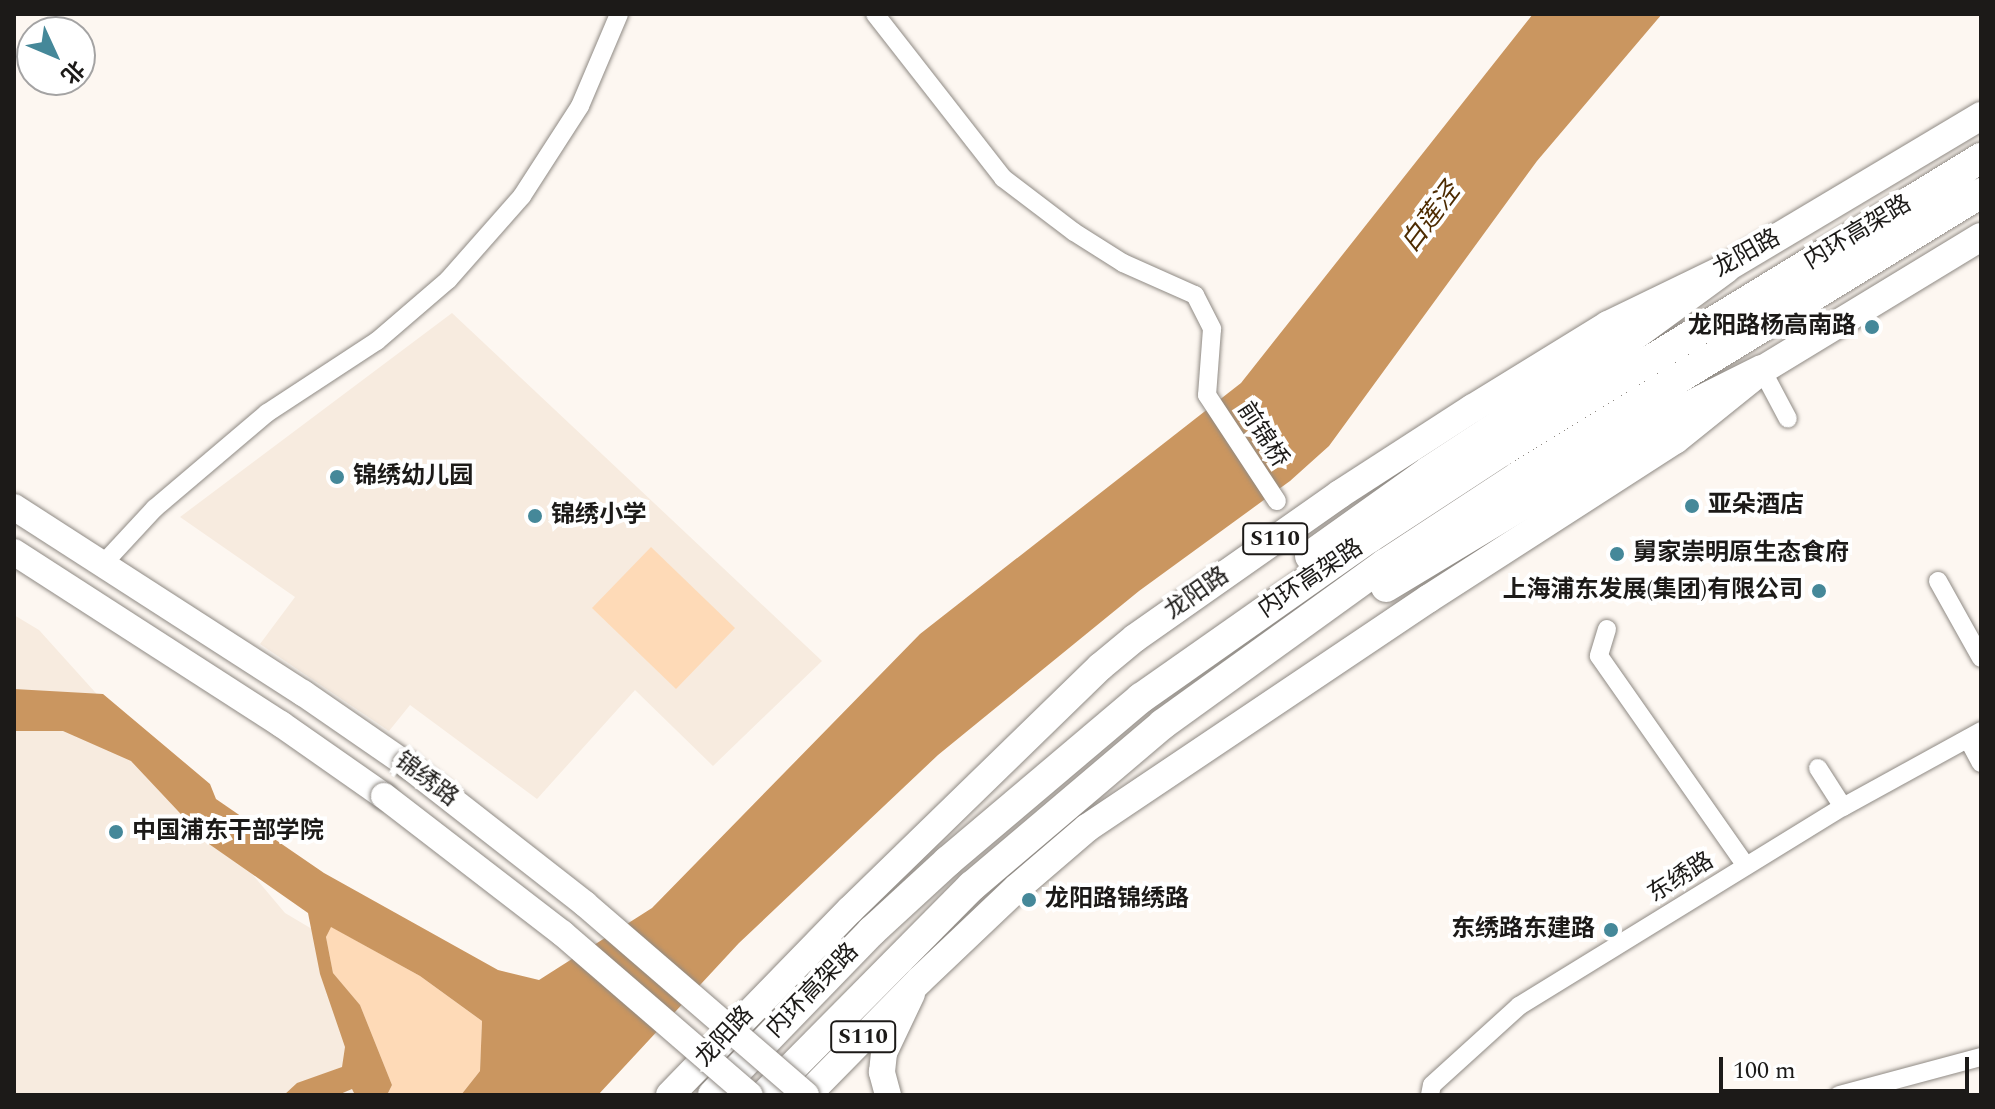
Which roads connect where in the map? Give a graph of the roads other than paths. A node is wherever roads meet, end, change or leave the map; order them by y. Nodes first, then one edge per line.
1 (619, 14) edge
2 (875, 14) edge
3 (1981, 116) edge
4 (1981, 158) edge
5 (1981, 193) edge
6 (1981, 237) edge
7 (1726, 268) junction
8 (1741, 321) junction
9 (1762, 370) junction
10 (1788, 419) dead end
11 (1277, 501) dead end
12 (14, 507) edge
13 (14, 552) edge
14 (103, 564) junction
15 (1938, 581) dead end
16 (1607, 629) dead end
17 (1981, 658) edge
18 (1141, 698) junction
19 (1163, 724) junction
20 (1974, 735) edge
21 (1981, 763) edge
22 (1818, 768) dead end
23 (1843, 807) junction
24 (1746, 866) junction
25 (920, 980) junction
26 (1981, 1057) edge
27 (670, 1095) edge
28 (713, 1095) edge
29 (750, 1095) edge
30 (765, 1095) edge
31 (806, 1095) edge
32 (888, 1095) edge
33 (1430, 1095) edge
34 (1839, 1095) edge

1 - 14 street
2 - 11 street, 前锦桥
3 - 7 main road, 龙阳路 / S110
4 - 8 highway, 内环高架路
5 - 8 highway, 内环高架路
6 - 9 main road, S110
7 - 18 highway
7 - 27 main road, 龙阳路 / S110
8 - 18 highway, 内环高架路
8 - 19 highway, 内环高架路
9 - 10 street
9 - 19 highway
9 - 25 main road, S110
12 - 14 main road, 锦绣路
13 - 29 main road, 锦绣路, bridge
14 - 31 main road, 锦绣路, bridge
15 - 17 street
16 - 24 street
18 - 28 highway, 内环高架路
19 - 30 highway, 内环高架路
20 - 21 street
20 - 23 street, 东绣路
22 - 23 street
23 - 24 street, 东绣路
24 - 33 street, 东绣路
25 - 31 main road, S110
25 - 32 main road
26 - 34 street

